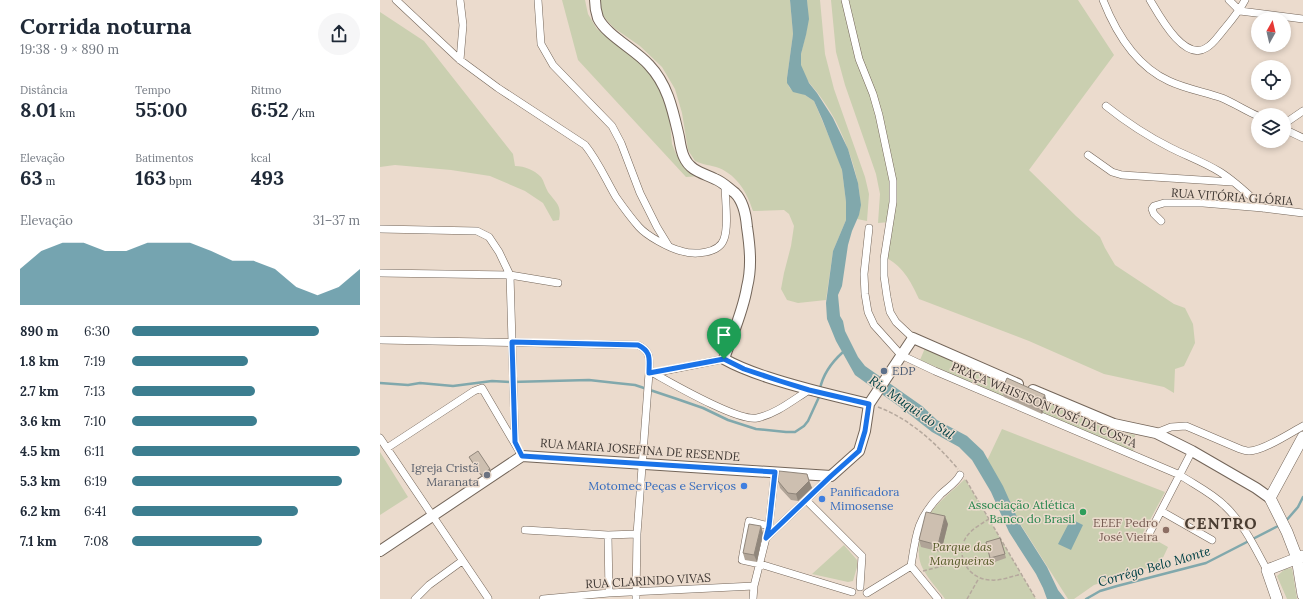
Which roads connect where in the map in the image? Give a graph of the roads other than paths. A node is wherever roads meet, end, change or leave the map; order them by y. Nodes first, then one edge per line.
1 (396, 0) edge
2 (460, 0) edge
3 (538, 0) edge
4 (595, 0) edge
5 (845, 0) edge
6 (1103, 0) edge
7 (1150, 0) edge
8 (1229, 0) edge
9 (1245, 0) edge
10 (1240, 11) junction
11 (1303, 19) edge
12 (460, 60) junction
13 (1106, 106) dead end
14 (1303, 110) edge
15 (1251, 112) edge
16 (1291, 119) edge
17 (1291, 132) edge
18 (1303, 138) edge
19 (1088, 155) dead end
20 (1234, 182) junction
21 (725, 184) junction
22 (1263, 208) junction
23 (1303, 214) edge
24 (1161, 221) dead end
25 (869, 228) dead end
26 (380, 229) edge
27 (668, 245) junction
28 (380, 273) edge
29 (510, 275) junction
30 (558, 283) dead end
31 (913, 338) junction
32 (380, 340) edge
33 (512, 342) junction
34 (902, 355) junction
35 (724, 359) junction
36 (651, 373) junction
37 (816, 392) junction
38 (872, 400) junction
39 (1303, 426) edge
40 (1156, 433) junction
41 (380, 438) edge
42 (1303, 438) edge
43 (515, 442) junction
44 (387, 448) junction
45 (1192, 451) junction
46 (522, 456) junction
47 (642, 463) junction
48 (775, 472) junction
49 (1180, 475) junction
50 (831, 476) junction
51 (963, 477) road end
52 (1270, 498) junction
53 (806, 500) junction
54 (1161, 512) junction
55 (433, 516) junction
56 (769, 526) junction
57 (525, 530) dead end
58 (637, 534) junction
59 (1149, 534) dead end
60 (608, 535) junction
61 (766, 538) junction
62 (1212, 540) dead end
63 (380, 551) edge
64 (1300, 557) edge
65 (462, 561) junction
66 (760, 564) junction
67 (911, 566) junction
68 (1268, 570) junction
69 (754, 586) junction
70 (860, 587) junction
71 (608, 593) junction
72 (1303, 595) edge
73 (636, 596) edge
74 (853, 596) edge
75 (866, 597) edge
76 (415, 599) edge
77 (490, 599) edge
78 (543, 599) edge
79 (752, 599) edge
80 (938, 599) edge
81 (1277, 599) edge

1 - 12 street
2 - 12 street
3 - 27 street
4 - 21 main road
5 - 31 street
6 - 15 street
7 - 10 street
8 - 10 street
9 - 10 street
10 - 11 street
12 - 27 street
13 - 20 street
14 - 16 street
17 - 18 street
19 - 20 street
20 - 22 street
21 - 27 street
21 - 35 main road
22 - 23 street, RUA VITÓRIA GLÓRIA
22 - 24 street, RUA VITÓRIA GLÓRIA
25 - 34 street
26 - 29 street
28 - 29 street
29 - 30 street
29 - 33 street
31 - 34 main road
31 - 40 main road
32 - 33 street
33 - 36 street
33 - 43 street
34 - 38 main road
34 - 49 street, PRAÇA WHISTSON JOSÉ DA COSTA
35 - 36 street
35 - 37 main road
36 - 37 street
36 - 47 street
37 - 38 main road
38 - 50 main road
39 - 40 street
40 - 45 main road
41 - 44 street
42 - 52 main road
43 - 44 street
43 - 46 street
44 - 55 street
45 - 49 street
45 - 52 main road
46 - 47 main road, RUA MARIA JOSEFINA DE RESENDE
46 - 55 main road, RUA MARIA JOSEFINA DE RESENDE
47 - 48 main road, RUA MARIA JOSEFINA DE RESENDE
47 - 58 street
48 - 50 main road, RUA MARIA JOSEFINA DE RESENDE
48 - 56 street
49 - 54 street
49 - 68 street, PRAÇA WHISTSON JOSÉ DA COSTA
50 - 53 street
51 - 67 street
52 - 64 main road
53 - 61 street
53 - 70 street
54 - 59 street
54 - 62 street
55 - 63 main road, RUA MARIA JOSEFINA DE RESENDE
55 - 65 street
56 - 61 street
56 - 66 street
57 - 60 street
58 - 60 street
58 - 73 street
60 - 71 street
61 - 66 street
64 - 68 main road
64 - 72 main road
65 - 76 street
65 - 77 street
66 - 69 street
66 - 74 street
67 - 75 street
67 - 80 street
68 - 81 main road
69 - 73 street, RUA CLARINDO VIVAS
69 - 79 street
70 - 74 street
70 - 75 street
71 - 73 street, RUA CLARINDO VIVAS
71 - 78 street, RUA CLARINDO VIVAS

